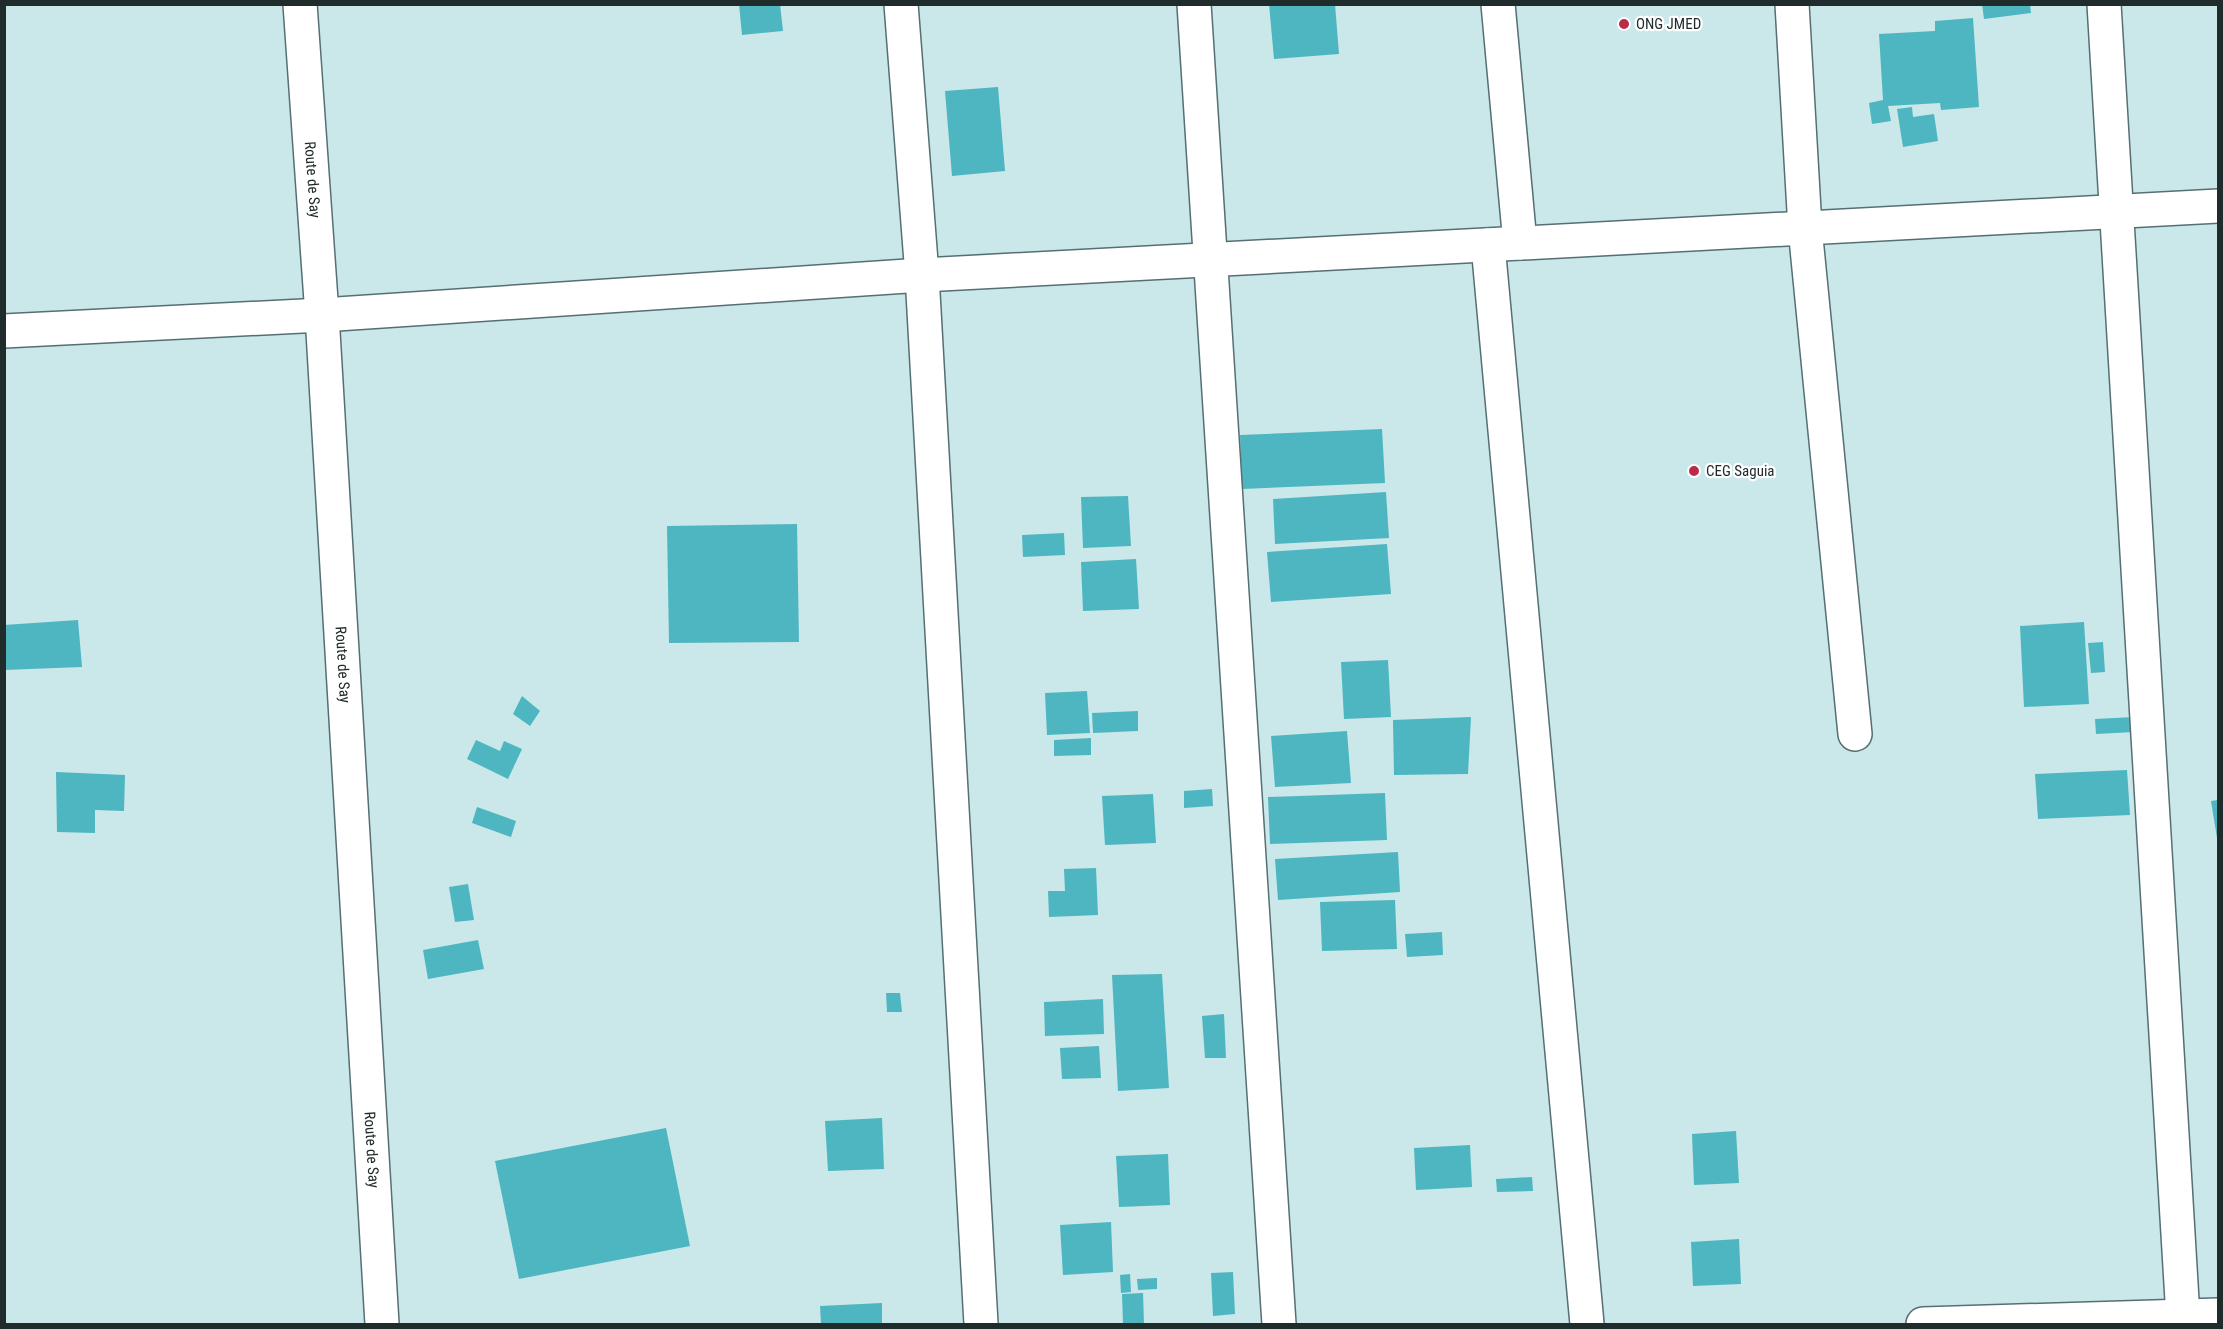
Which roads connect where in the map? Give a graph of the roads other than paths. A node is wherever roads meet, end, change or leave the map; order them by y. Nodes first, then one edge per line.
1 (300, 4) edge
2 (901, 4) edge
3 (1194, 4) edge
4 (1498, 4) edge
5 (1792, 4) edge
6 (2104, 4) edge
7 (2218, 206) edge
8 (2117, 211) junction
9 (1805, 228) junction
10 (1520, 243) junction
11 (1488, 245) junction
12 (1210, 260) junction
13 (922, 276) junction
14 (322, 315) junction
15 (4, 331) edge
16 (1855, 734) dead end
17 (2218, 1316) edge
18 (2183, 1317) junction
19 (382, 1324) edge
20 (981, 1324) edge
21 (1279, 1324) edge
22 (1587, 1324) edge
23 (1923, 1324) edge

1 - 14 street, Route de Say
2 - 13 street
3 - 12 street
4 - 10 street
5 - 9 street
6 - 8 street
7 - 8 street
8 - 9 street
8 - 18 street
9 - 10 street
9 - 16 street
10 - 11 street
11 - 12 street
11 - 22 street
12 - 13 street
12 - 21 street
13 - 14 street
13 - 20 street
14 - 15 street
14 - 19 street, Route de Say
17 - 18 street
18 - 23 street

